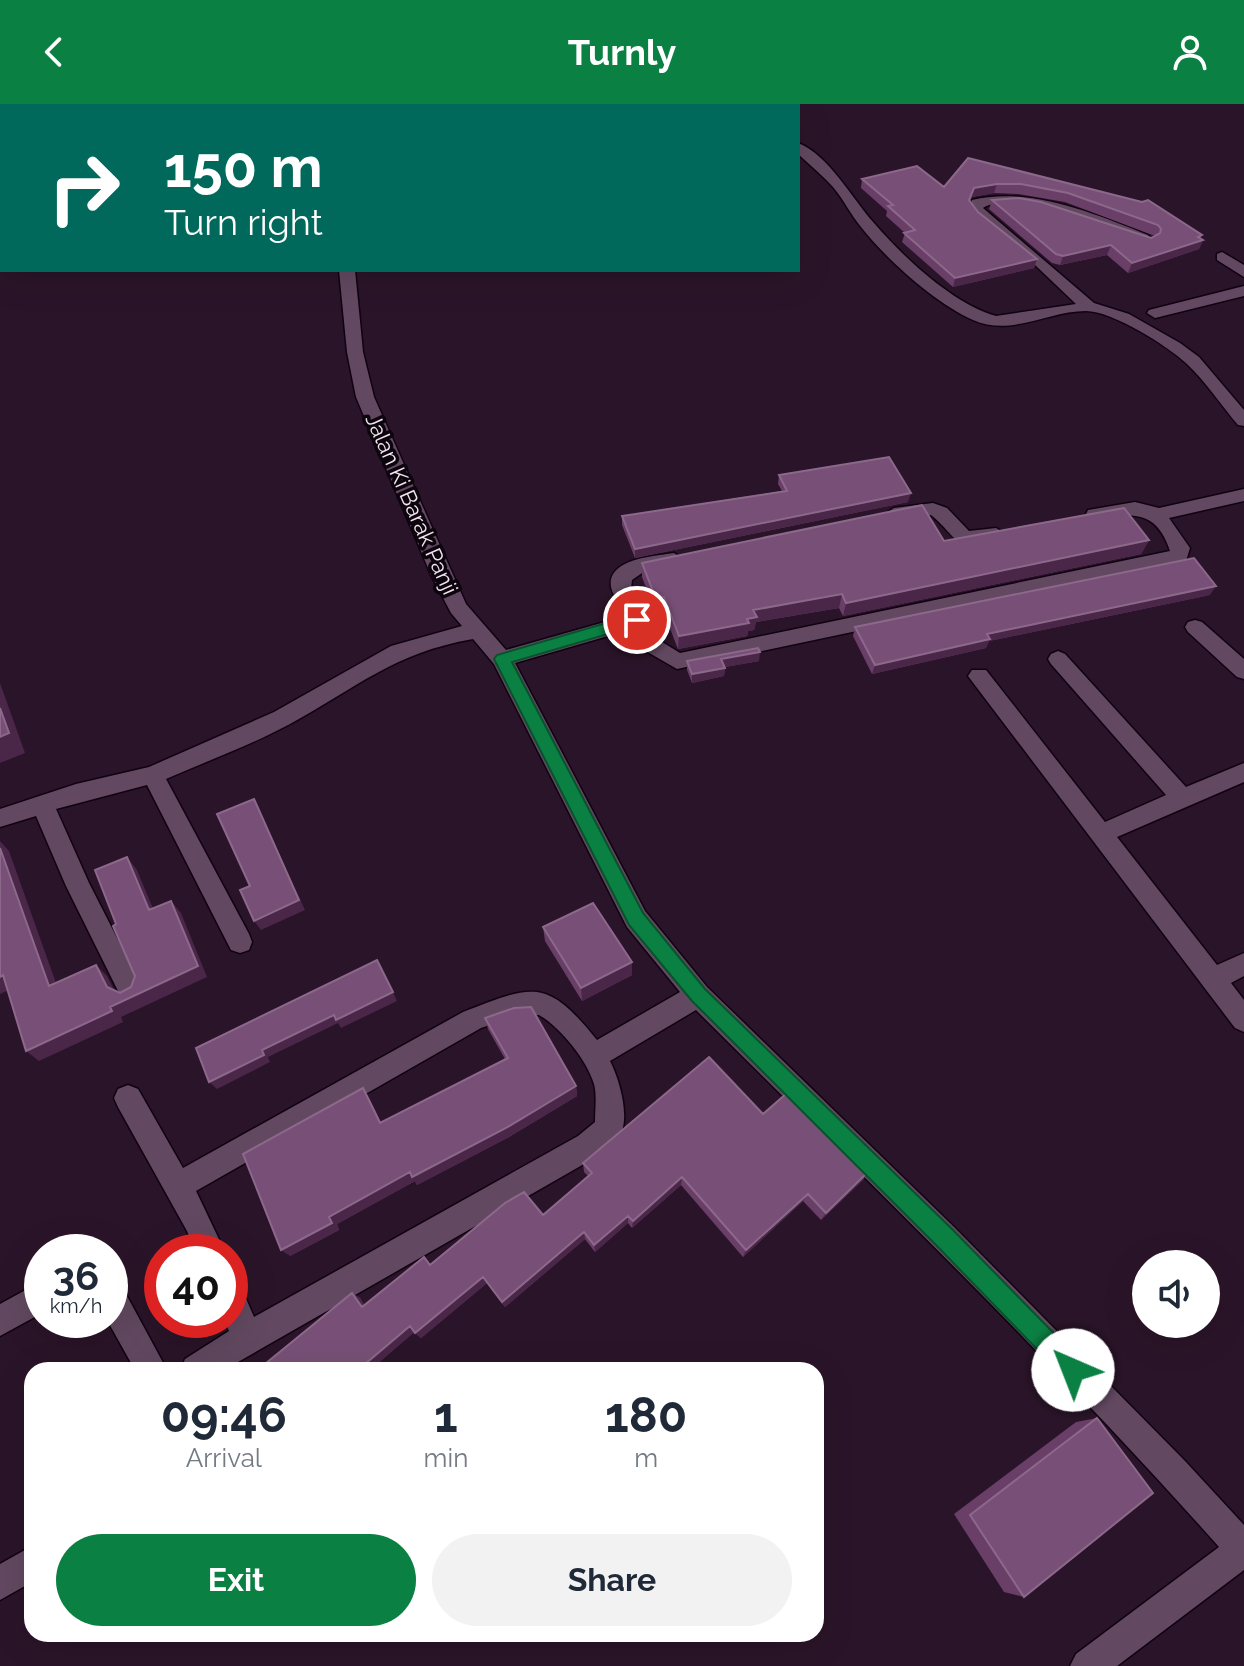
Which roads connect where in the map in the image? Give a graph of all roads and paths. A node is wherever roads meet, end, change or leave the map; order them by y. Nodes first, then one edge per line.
1 (800, 149) edge
2 (1148, 240) edge
3 (1222, 257) dead end
4 (347, 272) edge
5 (1244, 272) edge
6 (1244, 291) edge
7 (1088, 306) junction
8 (1155, 313) dead end
9 (1244, 420) edge
10 (1244, 495) edge
11 (1157, 515) junction
12 (879, 517) edge
13 (1082, 517) edge
14 (1009, 532) edge
15 (693, 556) edge
16 (637, 620) junction
17 (1195, 627) dead end
18 (477, 631) junction
19 (502, 659) junction
20 (1058, 659) dead end
21 (1244, 671) edge
22 (979, 676) dead end
23 (1244, 772) edge
24 (153, 775) junction
25 (1183, 799) junction
26 (42, 803) junction
27 (0, 818) edge
28 (1100, 834) junction
29 (240, 942) dead end
30 (1244, 964) edge
31 (1213, 979) junction
32 (130, 989) edge
33 (698, 995) junction
34 (1244, 1020) edge
35 (594, 1056) junction
36 (128, 1098) dead end
37 (178, 1186) junction
38 (201, 1234) edge
39 (24, 1307) edge
40 (0, 1321) edge
41 (128, 1328) edge
42 (248, 1336) edge
43 (245, 1338) edge
44 (147, 1362) edge
45 (208, 1362) edge
46 (1244, 1550) edge
47 (24, 1568) edge
48 (0, 1583) edge
49 (1088, 1666) edge

1 - 7 street
2 - 7 street
3 - 5 street
4 - 18 street, Jalan Ki Barak Panji
6 - 8 street
7 - 9 street
10 - 11 street
11 - 13 street
11 - 16 street
12 - 14 street
15 - 16 street
16 - 19 street
17 - 21 street
18 - 19 street, Jalan Ki Barak Panji
18 - 24 street
19 - 33 street, Jalan Ki Barak Panji
20 - 25 street
22 - 28 street
23 - 25 street
24 - 26 street
24 - 29 street
25 - 28 street
26 - 27 street
26 - 32 street
28 - 31 street
30 - 31 street
31 - 34 street
33 - 35 street
33 - 46 street, Jalan Ki Barak Panji
35 - 37 street
35 - 42 street
36 - 37 street
37 - 38 street
39 - 40 street
41 - 44 street
43 - 45 street
46 - 49 street
47 - 48 street

